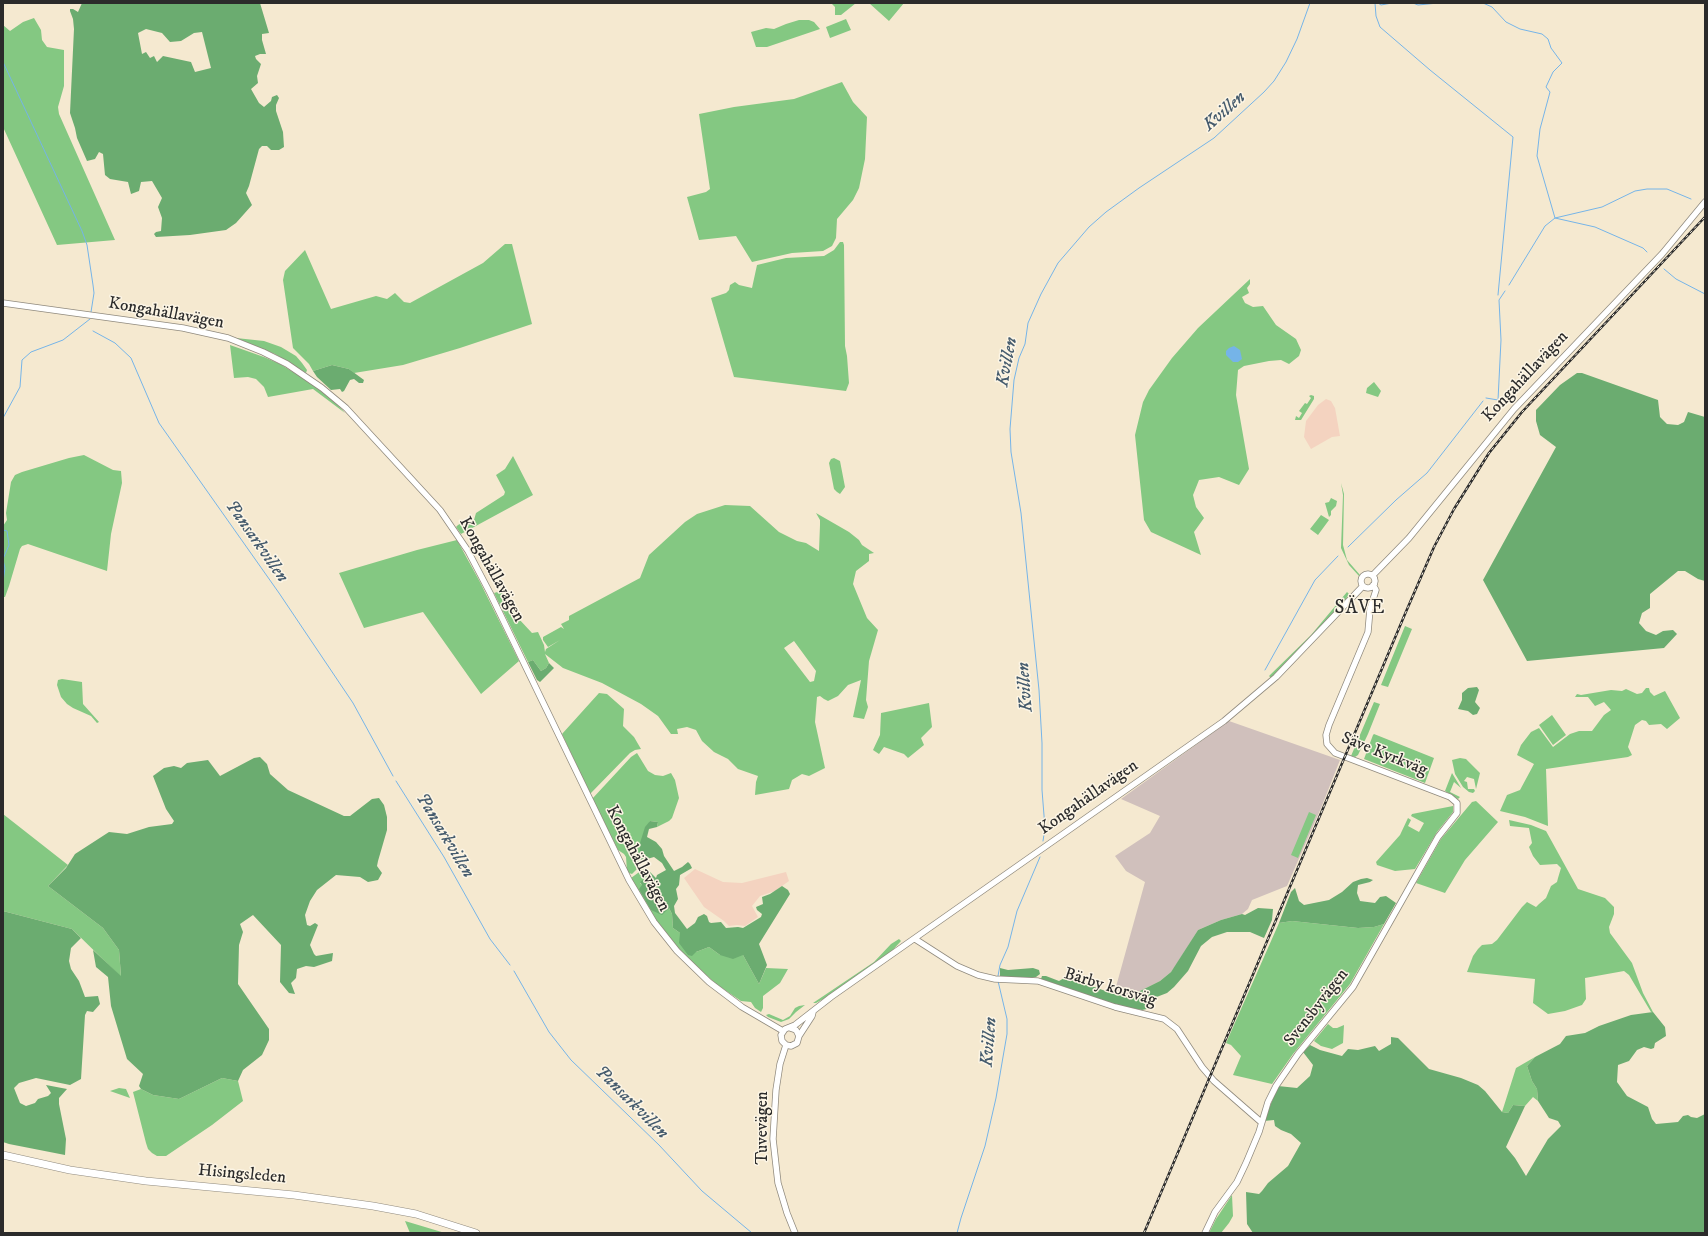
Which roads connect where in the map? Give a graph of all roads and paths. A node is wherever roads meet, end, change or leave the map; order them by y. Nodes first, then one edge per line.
1 (1705, 202) edge
2 (3, 303) edge
3 (1373, 576) junction
4 (1363, 586) junction
5 (1373, 586) junction
6 (1457, 803) joint
7 (915, 939) junction
8 (813, 1012) junction
9 (790, 1028) junction
10 (783, 1031) junction
11 (799, 1036) junction
12 (786, 1045) junction
13 (1261, 1122) junction
14 (3, 1155) edge
15 (476, 1233) edge
16 (795, 1233) edge
17 (1205, 1233) edge

1 - 3 street, Kongahällavägen
2 - 10 street, Kongahällavägen
3 - 4 street, Kongahällavägen
3 - 5 street
4 - 5 street
4 - 7 street, Kongahällavägen
5 - 6 street, Säve Kyrkväg
6 - 13 street, Svensbyvägen
7 - 8 street, Kongahällavägen
7 - 13 street, Bärby korsväg
8 - 9 street, Kongahällavägen
8 - 11 street, Kongahällavägen
9 - 10 street, Kongahällavägen
9 - 11 street
10 - 12 street
11 - 12 street, Kongahällavägen
12 - 16 street, Tuvevägen
13 - 17 street, Svensbyvägen
14 - 15 highway, Hisingsleden

